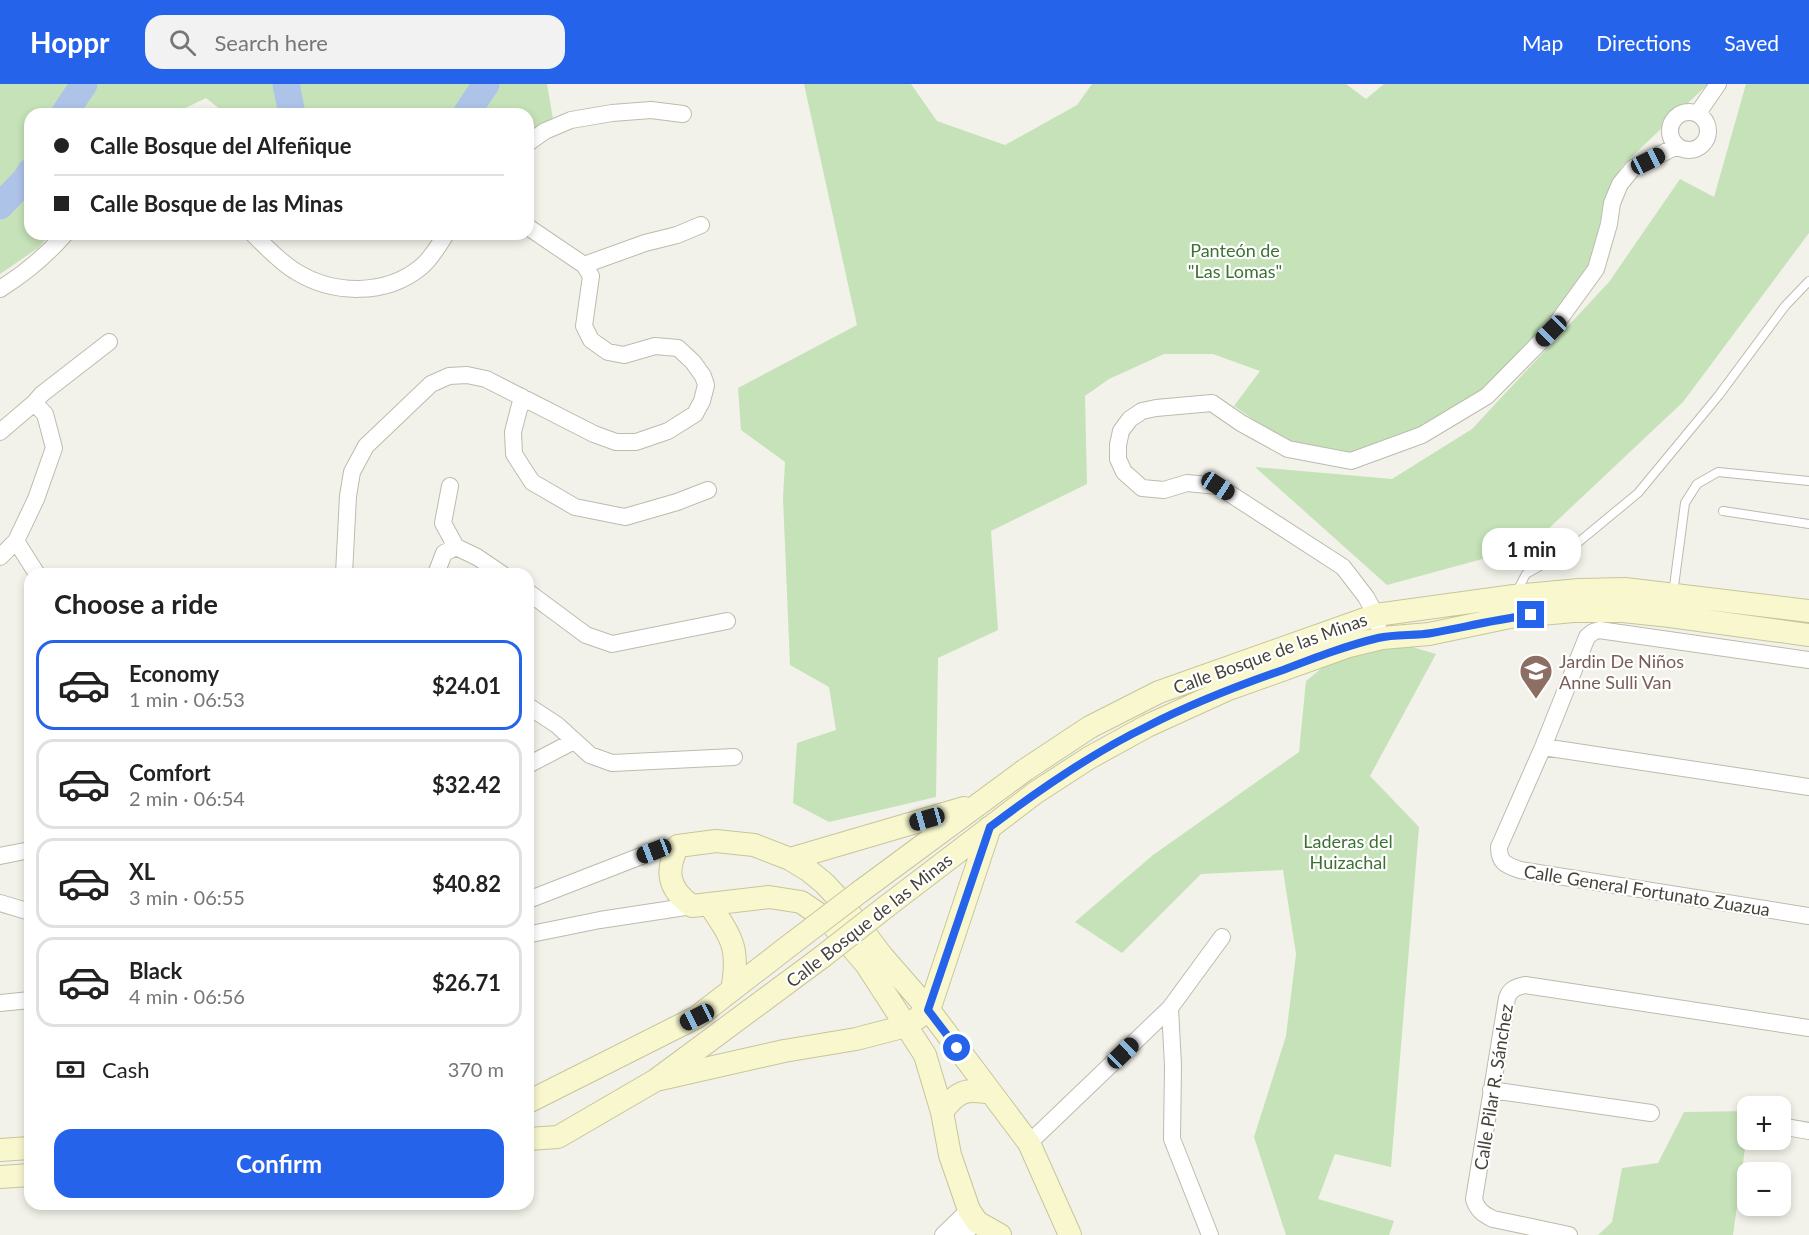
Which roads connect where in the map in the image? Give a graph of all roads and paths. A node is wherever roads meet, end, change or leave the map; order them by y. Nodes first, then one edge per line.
1 (1718, 84) edge
2 (1698, 113) junction
3 (682, 114) dead end
4 (534, 139) edge
5 (1677, 146) junction
6 (700, 225) dead end
7 (534, 230) edge
8 (59, 240) edge
9 (260, 240) edge
10 (442, 240) edge
11 (584, 265) junction
12 (1809, 281) edge
13 (0, 289) edge
14 (108, 342) dead end
15 (522, 397) junction
16 (34, 404) junction
17 (0, 432) edge
18 (1809, 481) edge
19 (450, 486) dead end
20 (708, 490) dead end
21 (1724, 511) dead end
22 (1809, 524) edge
23 (16, 541) junction
24 (450, 550) junction
25 (0, 557) edge
26 (33, 568) edge
27 (344, 568) edge
28 (440, 568) edge
29 (493, 568) edge
30 (534, 596) edge
31 (1514, 596) junction
32 (1672, 604) junction
33 (1809, 611) edge
34 (1376, 615) junction
35 (727, 621) dead end
36 (1809, 635) edge
37 (1382, 638) junction
38 (1809, 660) edge
39 (534, 710) edge
40 (574, 741) junction
41 (1543, 747) junction
42 (734, 757) dead end
43 (534, 762) edge
44 (1809, 787) edge
45 (979, 804) junction
46 (990, 827) junction
47 (678, 846) junction
48 (24, 851) edge
49 (0, 856) edge
50 (790, 859) junction
51 (534, 898) edge
52 (0, 903) edge
53 (701, 905) junction
54 (24, 910) edge
55 (1809, 916) edge
56 (534, 933) edge
57 (1222, 937) dead end
58 (732, 990) junction
59 (24, 1001) edge
60 (0, 1003) edge
61 (1170, 1008) junction
62 (928, 1010) junction
63 (906, 1026) junction
64 (1809, 1028) edge
65 (656, 1080) junction
66 (1491, 1090) junction
67 (991, 1093) junction
68 (534, 1099) edge
69 (942, 1112) junction
70 (1651, 1113) dead end
71 (1791, 1128) edge
72 (1809, 1131) edge
73 (534, 1139) edge
74 (1029, 1143) junction
75 (24, 1148) edge
76 (0, 1150) edge
77 (24, 1175) edge
78 (0, 1177) edge
79 (970, 1222) edge
80 (1065, 1232) edge
81 (943, 1235) edge
82 (1000, 1235) edge
83 (1210, 1235) edge
84 (1569, 1235) edge

1 - 2 street
2 - 5 street
2 - 5 street
3 - 4 street
5 - 34 street
6 - 11 street
7 - 11 street
8 - 13 street
9 - 10 street
11 - 15 street
12 - 31 lane
14 - 16 street
15 - 20 street
15 - 27 street
16 - 17 street
16 - 23 street
18 - 32 lane
19 - 24 street
21 - 22 lane
23 - 25 street
23 - 26 street
24 - 28 street
24 - 29 street
30 - 35 street
31 - 32 main road, Calle Bosque de las Minas
31 - 34 main road, Calle Bosque de las Minas
32 - 33 main road, Calle Bosque de las Minas
32 - 36 main road, Calle Bosque de las Minas
32 - 37 main road, Calle Bosque de las Minas
34 - 37 street
34 - 45 main road, Calle Bosque de las Minas
37 - 46 main road, Calle Bosque de las Minas
38 - 41 street
39 - 40 street
40 - 42 street
40 - 43 street
41 - 44 street
41 - 55 street, Calle General Fortunato Zuazua
45 - 50 main road
45 - 58 main road, Calle Bosque de las Minas, bridge
46 - 62 main road
46 - 65 main road, Calle Bosque de las Minas, bridge
47 - 50 main road
47 - 51 street
47 - 53 main road
48 - 49 street
50 - 62 main road
52 - 54 street
53 - 56 street
53 - 58 main road
53 - 63 main road
57 - 61 street
58 - 68 main road, Calle Bosque de las Minas
59 - 60 street
61 - 74 street
61 - 83 street
62 - 63 main road
62 - 67 main road
63 - 65 main road
63 - 69 main road
64 - 66 street, Calle Pilar R. Sánchez
65 - 73 main road, Calle Bosque de las Minas
66 - 70 street
66 - 84 street, Calle Pilar R. Sánchez
67 - 69 main road
67 - 74 main road
69 - 79 main road
71 - 72 street
74 - 80 main road
75 - 76 main road
77 - 78 main road
79 - 81 street
79 - 82 main road

